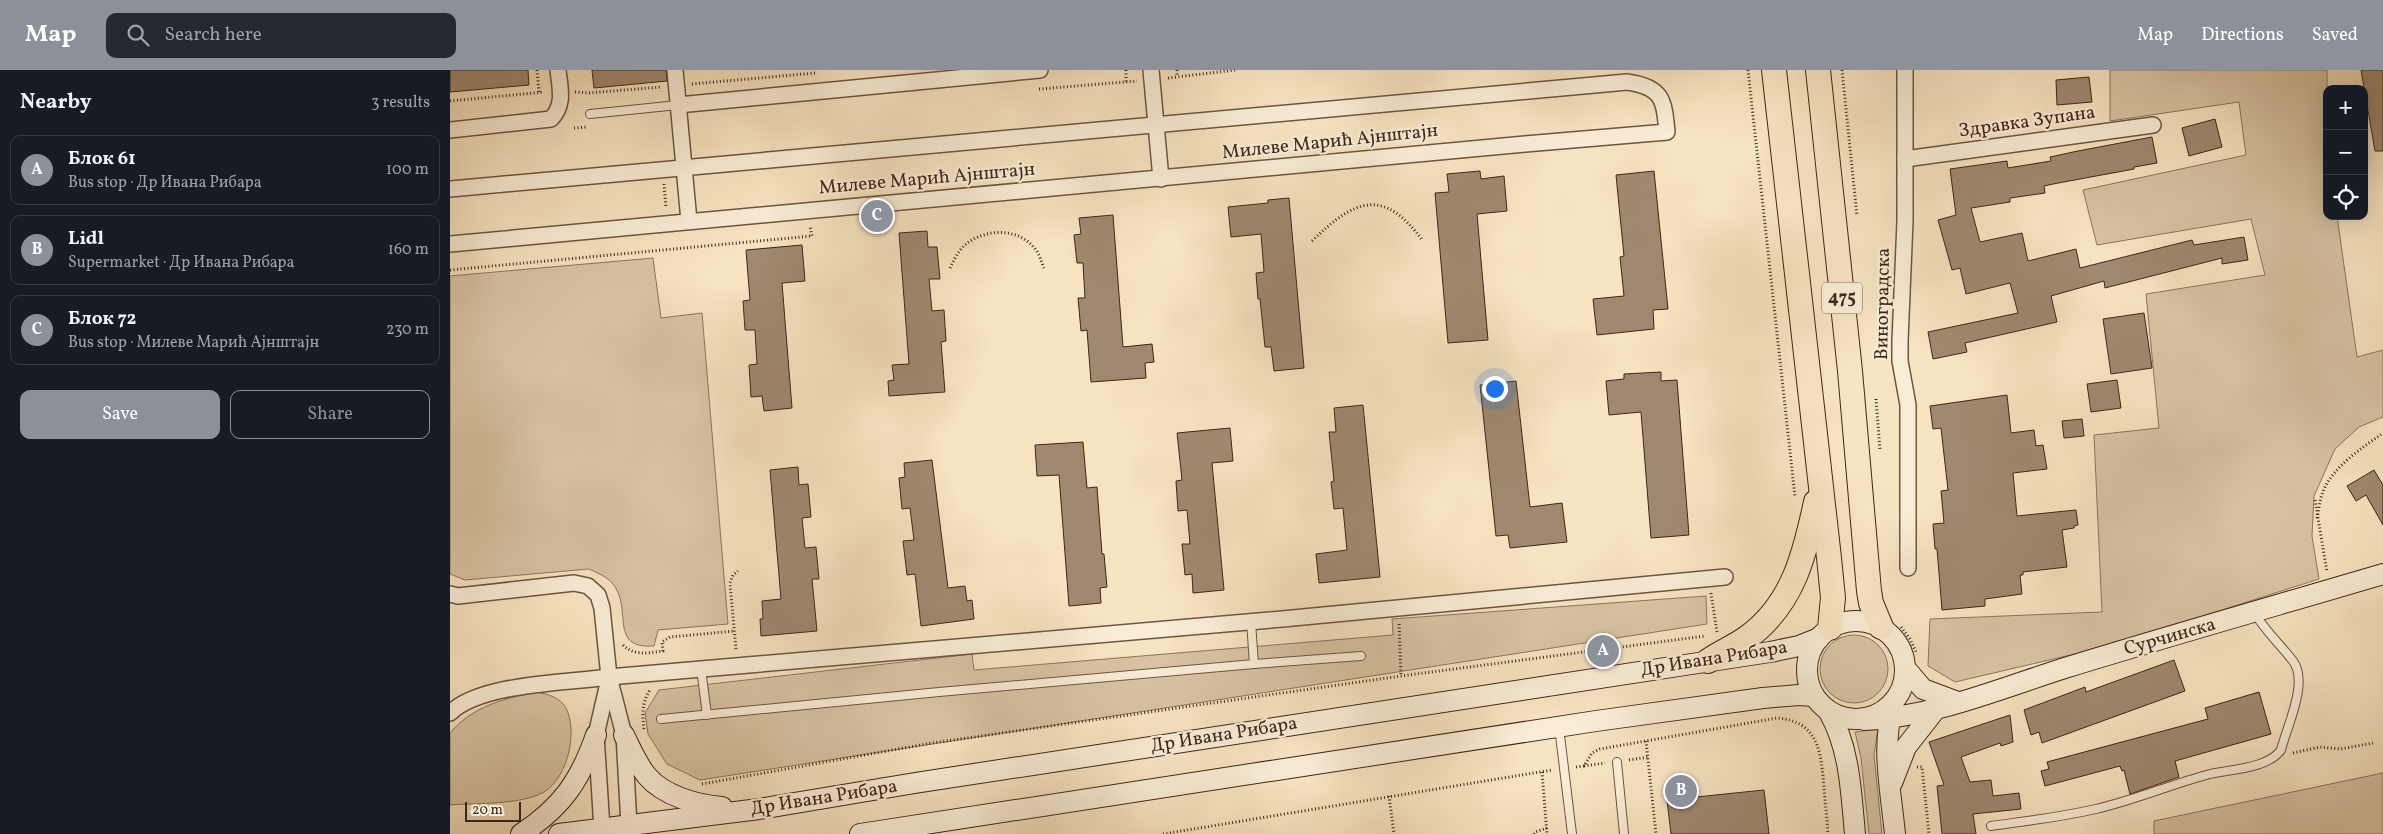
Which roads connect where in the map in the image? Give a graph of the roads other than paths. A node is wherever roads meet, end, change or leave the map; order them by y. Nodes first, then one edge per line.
1 (558, 70) edge
2 (675, 70) edge
3 (1040, 70) edge
4 (1151, 70) edge
5 (1774, 70) edge
6 (1818, 70) edge
7 (1905, 70) edge
8 (678, 106) junction
9 (590, 114) dead end
10 (1155, 124) junction
11 (2153, 125) dead end
12 (450, 130) edge
13 (1905, 159) junction
14 (684, 167) junction
15 (1161, 179) junction
16 (450, 189) edge
17 (689, 221) junction
18 (450, 244) edge
19 (1820, 483) junction
20 (1908, 568) dead end
21 (2383, 574) edge
22 (1725, 577) dead end
23 (450, 594) edge
24 (2254, 612) junction
25 (1251, 622) junction
26 (1888, 624) junction
27 (1824, 633) junction
28 (1361, 656) dead end
29 (1708, 661) junction
30 (1254, 664) junction
31 (1912, 665) junction
32 (701, 670) junction
33 (609, 677) junction
34 (1814, 696) junction
35 (1958, 702) junction
36 (1892, 710) junction
37 (1936, 710) junction
38 (1829, 712) junction
39 (450, 714) edge
40 (707, 715) junction
41 (662, 720) dead end
42 (1559, 727) junction
43 (624, 735) junction
44 (596, 736) junction
45 (1616, 762) dead end
46 (1890, 788) junction
47 (759, 809) junction
48 (629, 825) junction
49 (1991, 826) dead end
50 (602, 829) junction
51 (521, 834) edge
52 (558, 834) edge
53 (860, 834) edge
54 (1572, 834) edge
55 (1624, 834) edge
56 (1855, 834) edge
57 (1895, 834) edge

1 - 12 street
2 - 8 street
3 - 8 street
4 - 10 street
5 - 19 highway, 475
6 - 26 highway, 475
7 - 13 street, Виноградска
8 - 9 lane
8 - 14 street
10 - 14 street, Милеве Марић Ајнштајн
10 - 15 street
10 - 15 street, Милеве Марић Ајнштајн
11 - 13 street, Здравка Зупана
13 - 20 street, Виноградска
14 - 16 street, Милеве Марић Ајнштајн
14 - 17 street
15 - 17 street, Милеве Марић Ајнштајн
17 - 18 street, Милеве Марић Ајнштајн
19 - 27 highway, 475
19 - 29 highway
21 - 24 main road, Сурчинска
22 - 25 street
23 - 33 street
24 - 35 main road, Сурчинска
24 - 49 lane
25 - 30 lane
25 - 32 street
26 - 27 main road
26 - 31 main road
27 - 29 main road, Др Ивана Рибара
27 - 34 main road
28 - 30 lane
29 - 47 main road, Др Ивана Рибара
30 - 40 lane
31 - 35 main road
31 - 36 main road
32 - 33 street
32 - 40 lane
33 - 39 street
33 - 43 street
33 - 44 street
34 - 38 main road
34 - 42 main road
35 - 37 main road, Сурчинска
36 - 37 main road, Сурчинска
36 - 38 main road, Сурчинска
36 - 46 main road
37 - 46 main road
38 - 56 main road
40 - 41 lane
42 - 53 main road
42 - 54 lane
43 - 47 main road
43 - 48 street
44 - 50 street
44 - 51 main road
45 - 55 lane
46 - 57 main road
47 - 48 main road, Др Ивана Рибара
48 - 50 main road, Др Ивана Рибара
50 - 52 main road, Др Ивана Рибара

